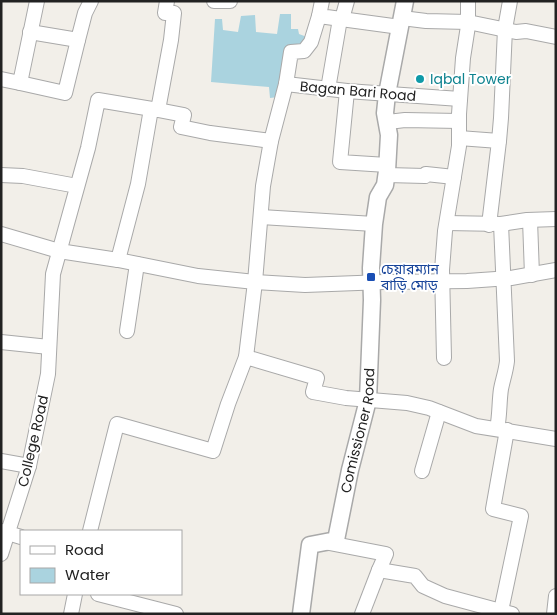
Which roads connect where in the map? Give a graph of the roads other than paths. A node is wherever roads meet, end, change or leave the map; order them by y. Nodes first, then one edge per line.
1 (37, 1) edge
2 (91, 1) edge
3 (167, 1) edge
4 (214, 1) edge
5 (230, 1) edge
6 (322, 1) edge
7 (347, 1) edge
8 (405, 1) edge
9 (468, 1) edge
10 (510, 1) edge
11 (319, 16) junction
12 (341, 19) junction
13 (401, 22) junction
14 (468, 22) junction
15 (504, 29) junction
16 (30, 32) junction
17 (556, 37) edge
18 (78, 40) junction
19 (1, 78) edge
20 (20, 83) junction
21 (286, 84) junction
22 (328, 89) junction
23 (347, 91) junction
24 (387, 94) junction
25 (460, 99) junction
26 (154, 110) junction
27 (459, 121) junction
28 (388, 122) junction
29 (459, 138) junction
30 (271, 141) junction
31 (499, 141) junction
32 (387, 170) junction
33 (1, 175) edge
34 (454, 177) junction
35 (77, 186) junction
36 (261, 217) junction
37 (556, 219) edge
38 (530, 220) junction
39 (447, 223) junction
40 (374, 224) junction
41 (495, 225) junction
42 (1, 234) edge
43 (59, 251) junction
44 (118, 260) junction
45 (137, 264) junction
46 (556, 270) edge
47 (532, 275) junction
48 (504, 279) junction
49 (442, 281) junction
50 (255, 282) junction
51 (371, 283) junction
52 (127, 331) dead end
53 (1, 342) edge
54 (49, 347) junction
55 (246, 357) junction
56 (444, 358) dead end
57 (368, 400) junction
58 (439, 412) junction
59 (502, 429) junction
60 (556, 439) edge
61 (1, 461) edge
62 (29, 466) junction
63 (422, 471) dead end
64 (90, 530) edge
65 (4, 532) edge
66 (20, 537) edge
67 (323, 542) junction
68 (1, 554) edge
69 (379, 570) junction
70 (75, 595) edge
71 (102, 595) edge
72 (556, 596) edge
73 (498, 612) edge
74 (71, 614) edge
75 (176, 614) edge
76 (300, 614) edge
77 (362, 614) edge
78 (554, 614) edge

1 - 16 street
2 - 18 street
3 - 26 street
4 - 5 street
6 - 11 street
7 - 12 street
8 - 13 street, Comissioner Road
9 - 14 street
10 - 15 street
11 - 12 street
11 - 21 street
12 - 13 street
12 - 22 street
13 - 14 street
13 - 24 street, Comissioner Road
14 - 15 street
14 - 25 street
15 - 17 street
15 - 31 street
16 - 18 street
16 - 20 street
18 - 20 street
19 - 20 street
21 - 22 street, Bagan Bari Road
21 - 30 street
22 - 23 street, Bagan Bari Road
23 - 24 street, Bagan Bari Road
23 - 32 street
24 - 25 street, Bagan Bari Road
24 - 28 street, Comissioner Road
25 - 27 street
26 - 30 street
26 - 35 street, College Road
26 - 44 street
27 - 28 street, Bagan Bari Road
27 - 29 street
28 - 32 street, Comissioner Road
29 - 31 street
29 - 34 street
30 - 36 street
31 - 41 street
32 - 34 street
32 - 40 street, Comissioner Road
33 - 35 street
34 - 39 street
35 - 43 street, College Road
36 - 40 street
36 - 50 street
37 - 38 street
38 - 41 street
38 - 47 street
39 - 41 street
39 - 49 street
40 - 51 street, Comissioner Road
41 - 48 street
42 - 43 street
43 - 44 street
43 - 54 street, College Road
44 - 45 street
45 - 50 street
45 - 52 street
46 - 47 street
47 - 48 street
48 - 49 street
48 - 59 street
49 - 51 street
49 - 56 street
50 - 51 street
50 - 55 street
51 - 57 street, Comissioner Road
53 - 54 street
54 - 62 street, College Road
55 - 57 street
55 - 64 street
57 - 58 street
57 - 67 street, Comissioner Road
58 - 59 street
58 - 63 street
59 - 60 street
59 - 73 street
61 - 62 street
62 - 65 street, College Road
65 - 66 street
65 - 68 street, College Road
67 - 69 street
67 - 76 street, Comissioner Road
69 - 73 street
69 - 77 street
70 - 74 street
71 - 75 street
72 - 78 street

